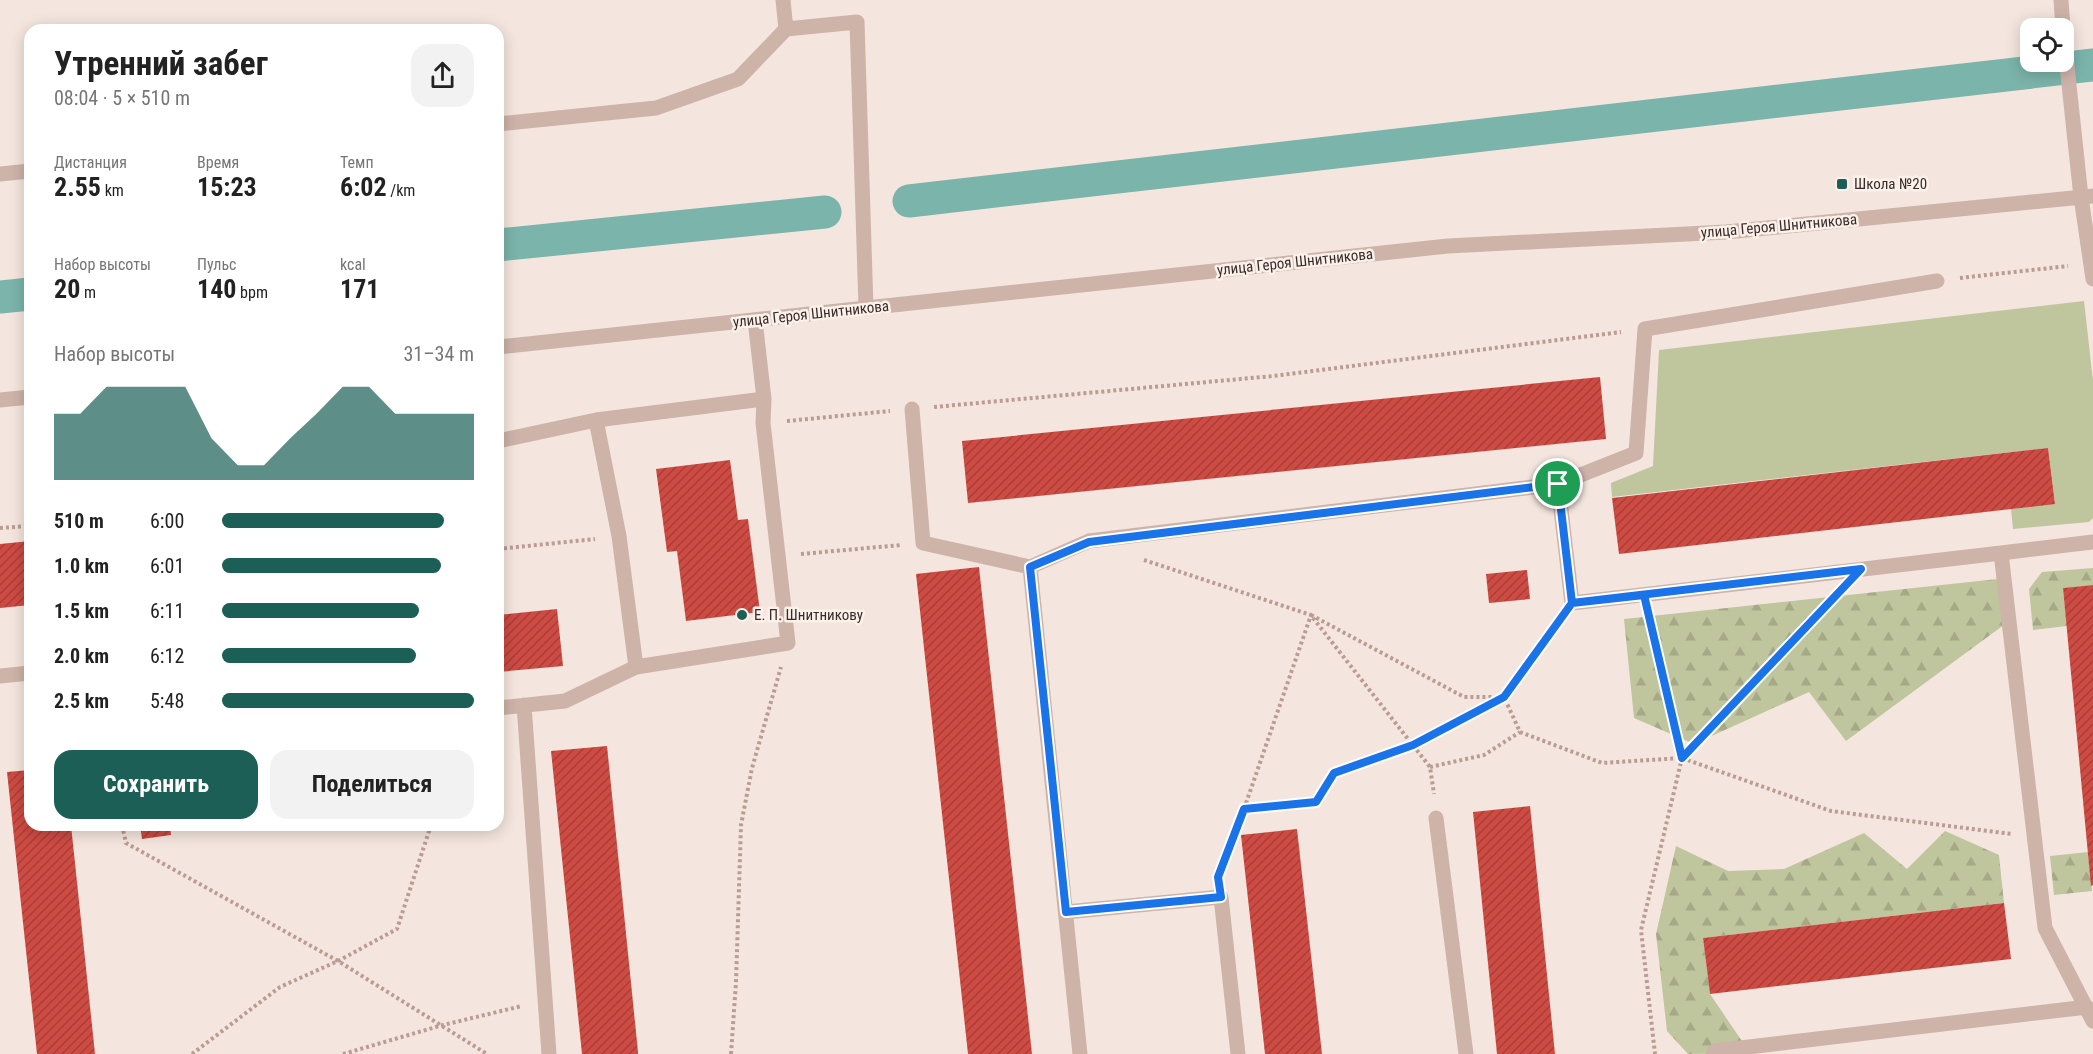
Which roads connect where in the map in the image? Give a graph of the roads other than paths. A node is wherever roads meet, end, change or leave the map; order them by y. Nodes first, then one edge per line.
1 (783, 0) edge
2 (2061, 0) edge
3 (2062, 18) edge
4 (786, 29) junction
5 (2067, 72) edge
6 (504, 123) edge
7 (24, 172) edge
8 (0, 174) edge
9 (2087, 196) edge
10 (2093, 279) edge
11 (1937, 281) road end
12 (866, 308) junction
13 (755, 320) junction
14 (504, 346) edge
15 (24, 398) edge
16 (764, 399) junction
17 (0, 400) edge
18 (912, 409) dead end
19 (596, 420) junction
20 (504, 440) edge
21 (1558, 484) junction
22 (2093, 542) edge
23 (2001, 553) junction
24 (1030, 567) junction
25 (636, 667) junction
26 (24, 674) edge
27 (0, 676) edge
28 (524, 705) junction
29 (504, 707) edge
30 (1436, 818) road end
31 (1066, 912) junction
32 (2090, 1014) edge
33 (549, 1054) edge
34 (1080, 1054) edge
35 (1238, 1054) edge
36 (1466, 1054) edge
37 (1713, 1054) edge

1 - 4 street
2 - 3 street
4 - 6 street
4 - 12 street
5 - 9 street
7 - 8 street
9 - 10 street
9 - 12 street, улица Героя Шнитникова
11 - 21 street
12 - 13 street, улица Героя Шнитникова
13 - 14 street, улица Героя Шнитникова
13 - 16 street
15 - 17 street
16 - 19 street
16 - 25 street
18 - 24 street
19 - 20 street
19 - 25 street
21 - 23 street
21 - 24 street
22 - 23 street
23 - 32 street
24 - 31 street
25 - 28 street
26 - 27 street
28 - 29 street
28 - 33 street
30 - 36 street
31 - 34 street
31 - 35 street
32 - 37 street

